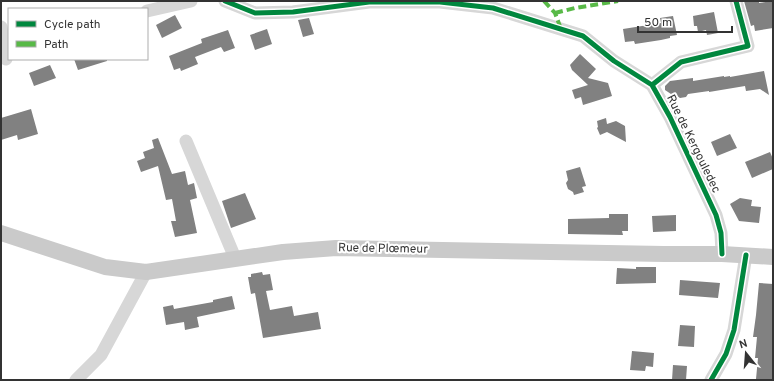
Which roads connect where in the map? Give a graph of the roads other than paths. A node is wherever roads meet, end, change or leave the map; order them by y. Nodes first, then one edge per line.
1 (191, 1) edge
2 (225, 1) edge
3 (736, 1) edge
4 (148, 11) edge
5 (1, 27) edge
6 (5, 59) edge
7 (652, 85) junction
8 (186, 141) dead end
9 (1, 233) edge
10 (722, 254) junction
11 (746, 255) junction
12 (773, 257) edge
13 (235, 258) junction
14 (146, 272) junction
15 (76, 380) edge
16 (711, 380) edge

1 - 4 street
2 - 7 street, Rue de Kergouledec
3 - 7 street
5 - 6 street
7 - 10 street, Rue de Kergouledec
8 - 13 street
9 - 14 main road, Rue de Plœmeur
10 - 11 main road, Rue de Plœmeur
10 - 13 main road, Rue de Plœmeur
11 - 12 main road, Rue de Plœmeur
11 - 16 street
13 - 14 main road, Rue de Plœmeur
14 - 15 street

